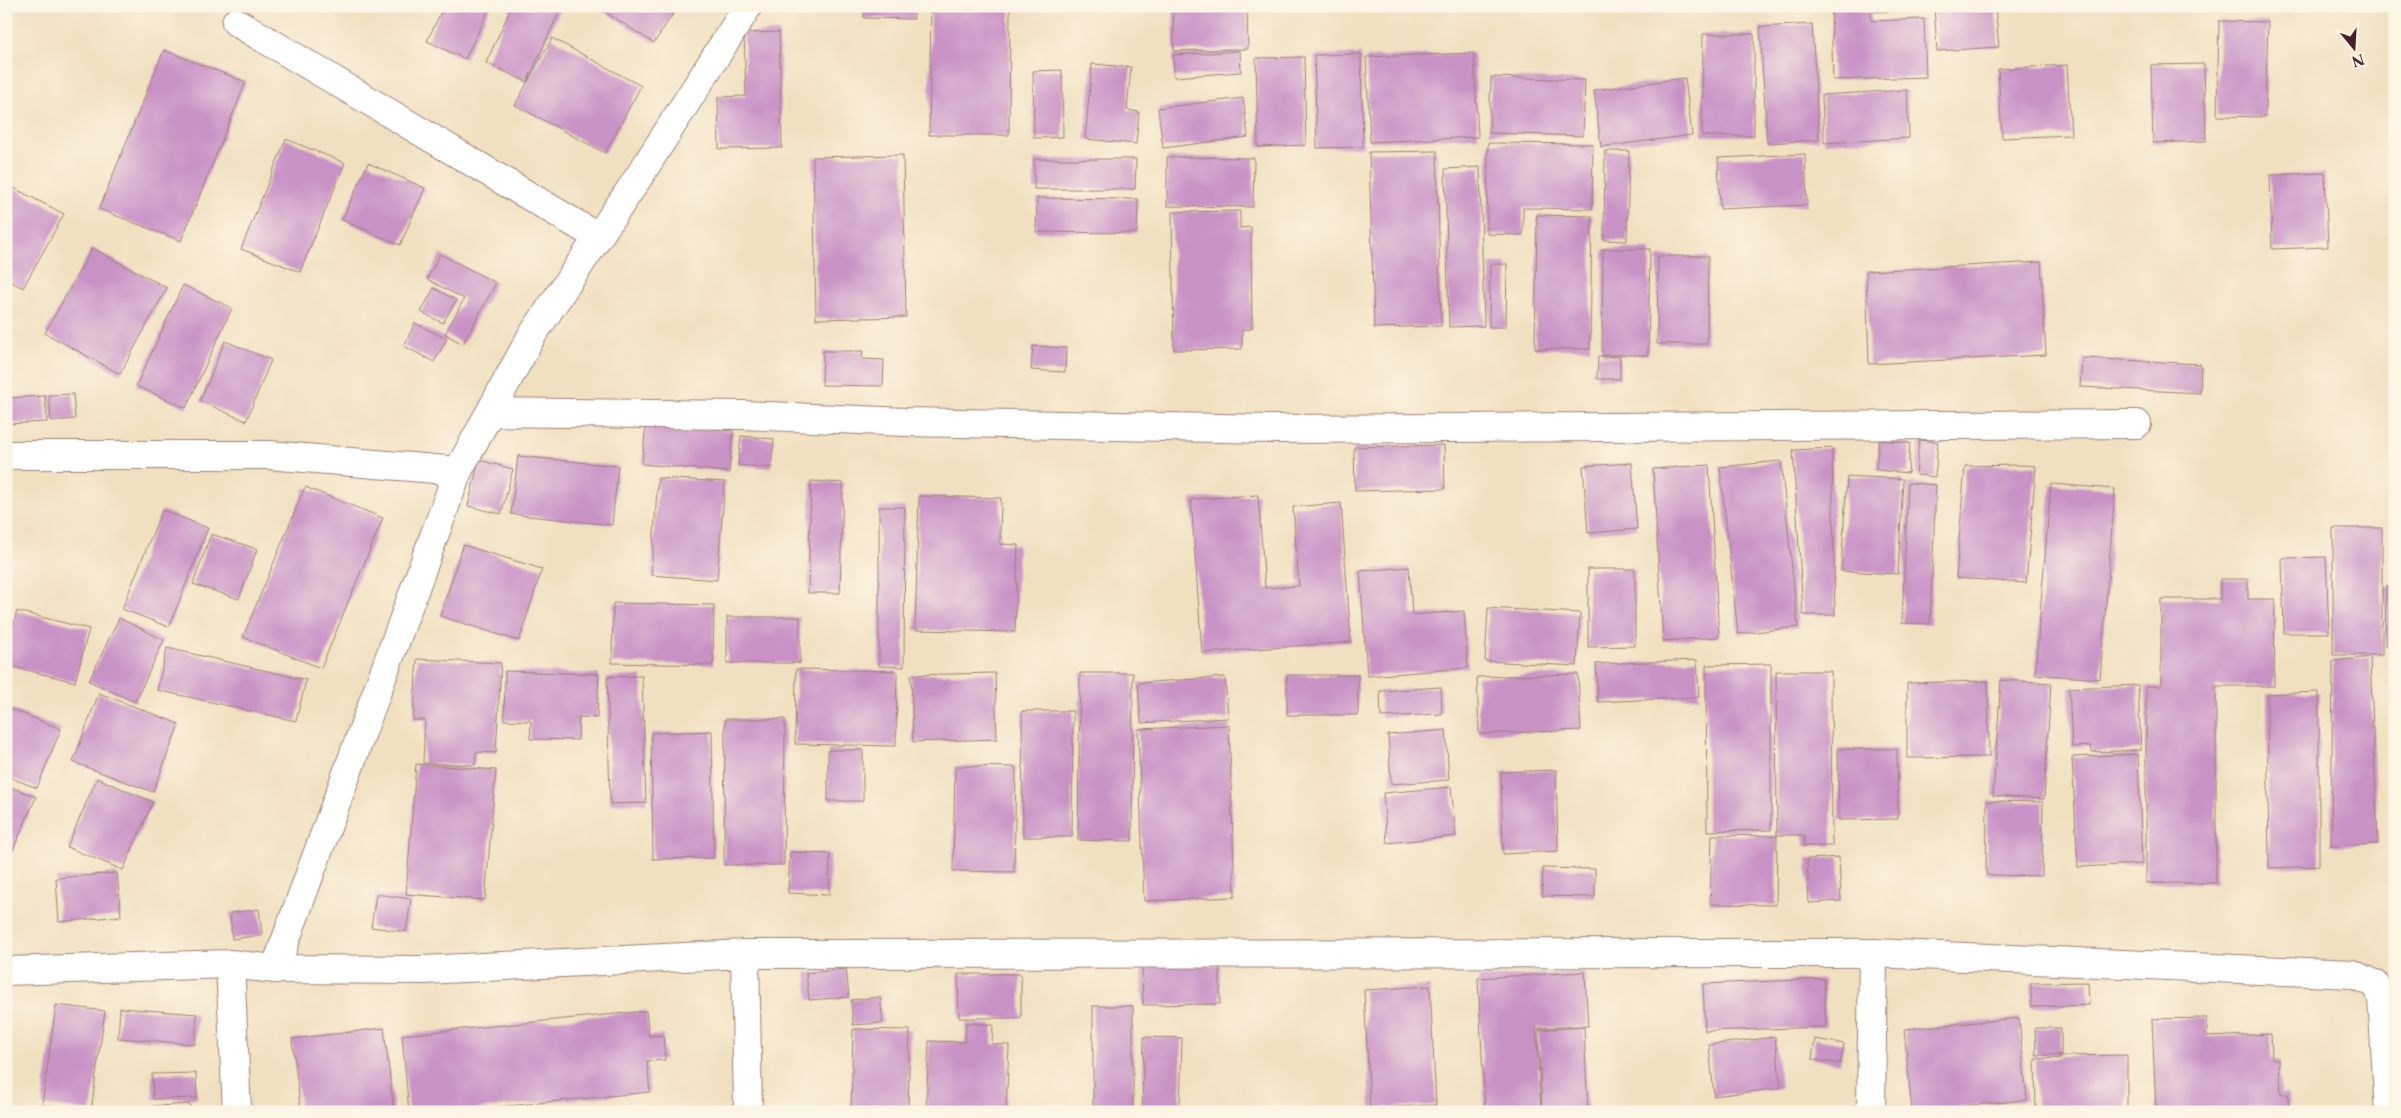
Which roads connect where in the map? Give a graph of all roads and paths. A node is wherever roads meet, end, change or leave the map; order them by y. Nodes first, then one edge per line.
1 (748, 6) edge
2 (236, 22) dead end
3 (598, 237) junction
4 (491, 412) junction
5 (2136, 424) dead end
6 (6, 455) edge
7 (458, 471) junction
8 (1873, 953) junction
9 (745, 954) junction
10 (230, 964) junction
11 (275, 969) junction
12 (6, 971) edge
13 (237, 1112) edge
14 (748, 1112) edge
15 (1871, 1112) edge
16 (2389, 1112) edge

1 - 3 street
2 - 3 street
3 - 4 street
4 - 5 street
4 - 7 street
6 - 7 street
7 - 11 street
8 - 9 street
8 - 15 street
8 - 16 street
9 - 11 street
9 - 14 street
10 - 11 street
10 - 12 street
10 - 13 street

